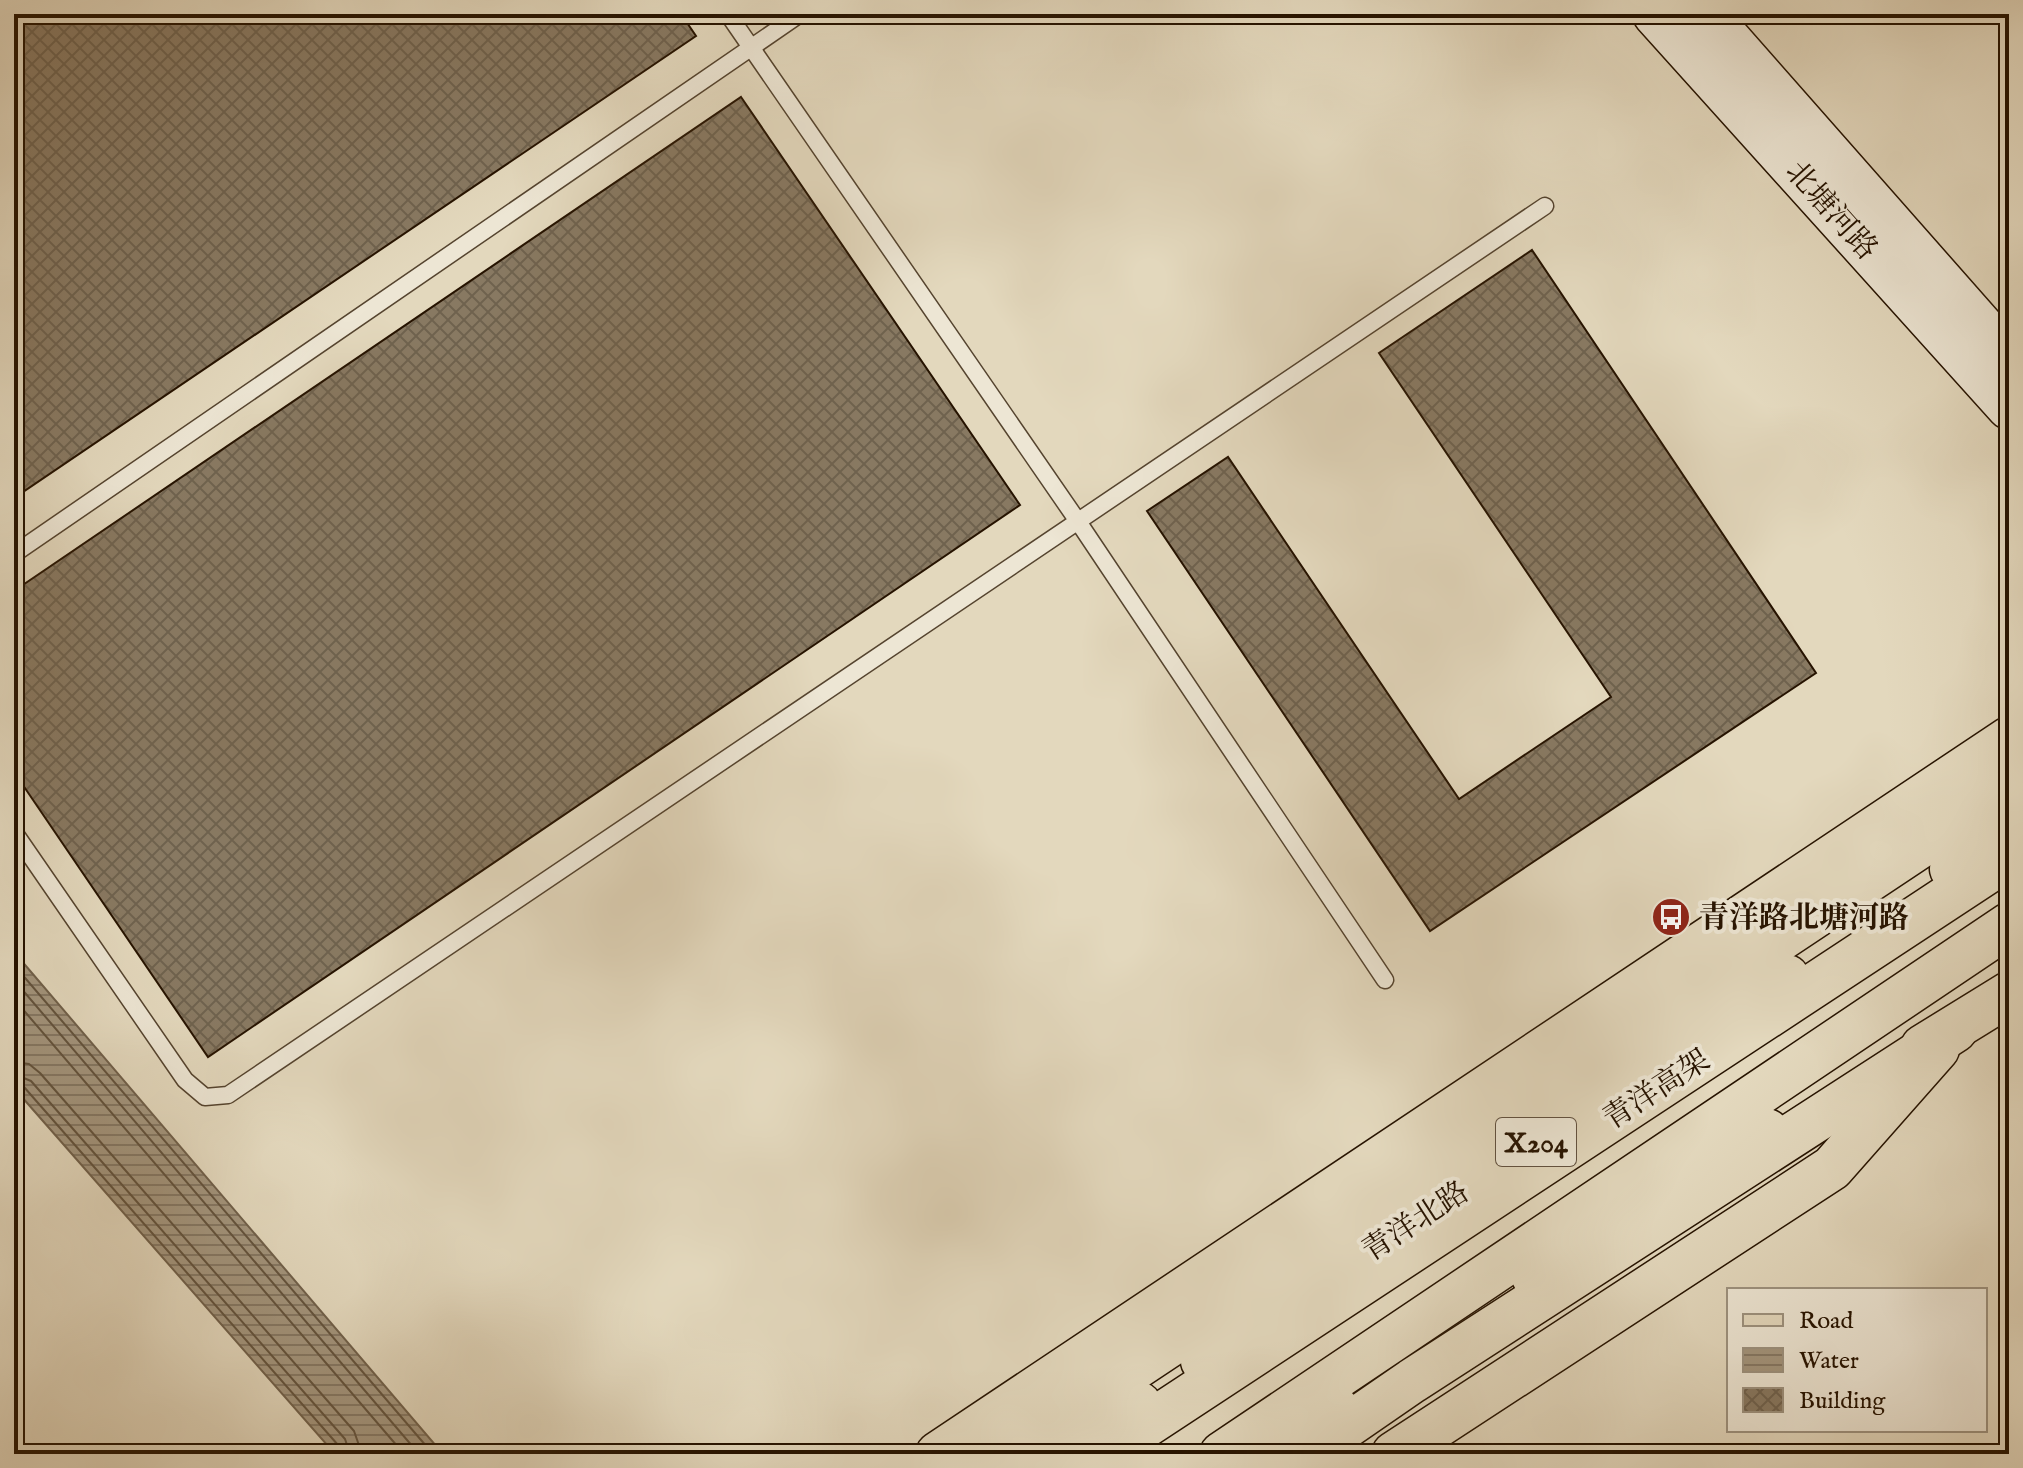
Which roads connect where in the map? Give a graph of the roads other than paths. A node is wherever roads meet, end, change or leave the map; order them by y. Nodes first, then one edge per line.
1 (728, 14) edge
2 (800, 14) edge
3 (1655, 14) edge
4 (1706, 14) edge
5 (751, 47) junction
6 (1545, 206) dead end
7 (2009, 358) edge
8 (2009, 407) edge
9 (1077, 520) junction
10 (14, 554) edge
11 (2009, 739) edge
12 (2009, 791) edge
13 (2009, 830) edge
14 (14, 832) edge
15 (2009, 857) edge
16 (2009, 925) edge
17 (1385, 980) dead end
18 (2009, 994) edge
19 (1955, 1030) junction
20 (938, 1454) edge
21 (1005, 1454) edge
22 (1062, 1454) edge
23 (1102, 1454) edge
24 (1222, 1454) edge
25 (1270, 1454) edge
26 (1306, 1454) edge
27 (1394, 1454) edge

1 - 5 lane
2 - 5 lane
3 - 8 main road, 北塘河路
4 - 7 main road, 北塘河路
5 - 9 lane
5 - 10 lane
6 - 9 lane
9 - 14 lane
9 - 17 lane
11 - 20 main road
12 - 21 main road
13 - 22 main road, 青洋北路 / X204
15 - 23 main road, 青洋高架
16 - 24 main road, 青洋高架
18 - 19 main road
19 - 25 main road
19 - 26 main road
19 - 27 main road

